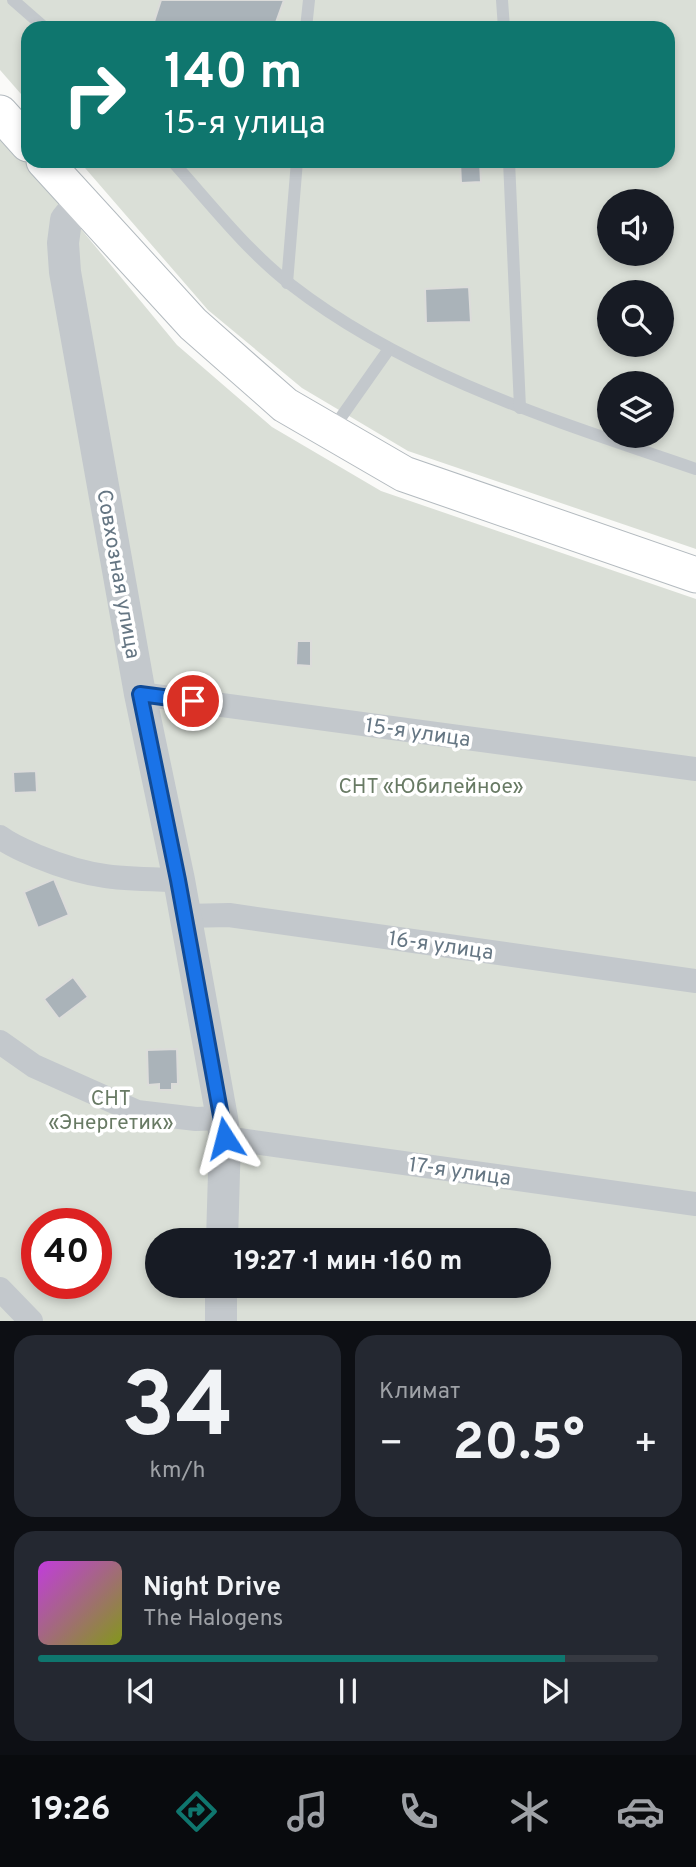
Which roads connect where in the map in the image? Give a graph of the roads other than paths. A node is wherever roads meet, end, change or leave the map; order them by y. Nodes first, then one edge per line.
1 (13, 0) edge
2 (309, 0) edge
3 (502, 0) edge
4 (37, 21) edge
5 (307, 21) edge
6 (503, 21) edge
7 (0, 113) edge
8 (21, 136) edge
9 (50, 168) edge
10 (178, 168) edge
11 (295, 168) edge
12 (509, 168) edge
13 (81, 202) junction
14 (287, 282) junction
15 (389, 349) junction
16 (520, 408) junction
17 (330, 433) junction
18 (696, 469) edge
19 (696, 575) edge
20 (140, 694) junction
21 (696, 769) edge
22 (0, 837) edge
23 (178, 880) junction
24 (185, 916) junction
25 (696, 981) edge
26 (0, 1042) edge
27 (223, 1128) junction
28 (696, 1204) edge
29 (222, 1228) edge
30 (0, 1289) edge
31 (221, 1298) edge
32 (31, 1321) edge
33 (220, 1321) edge

1 - 4 lane
2 - 5 lane
3 - 6 lane
7 - 8 main road
9 - 13 main road
10 - 14 lane
11 - 14 lane
12 - 16 lane
13 - 17 main road
13 - 20 street, Совхозная улица
14 - 15 lane
15 - 16 lane
15 - 17 lane
16 - 18 lane
17 - 19 main road
20 - 21 street, 15-я улица
20 - 23 street, Совхозная улица
22 - 23 street
23 - 24 street, Совхозная улица
24 - 25 street, 16-я улица
24 - 27 street, Совхозная улица
26 - 27 street, 17-я улица
27 - 28 street, 17-я улица
27 - 29 street, Совхозная улица
30 - 32 street
31 - 33 street

